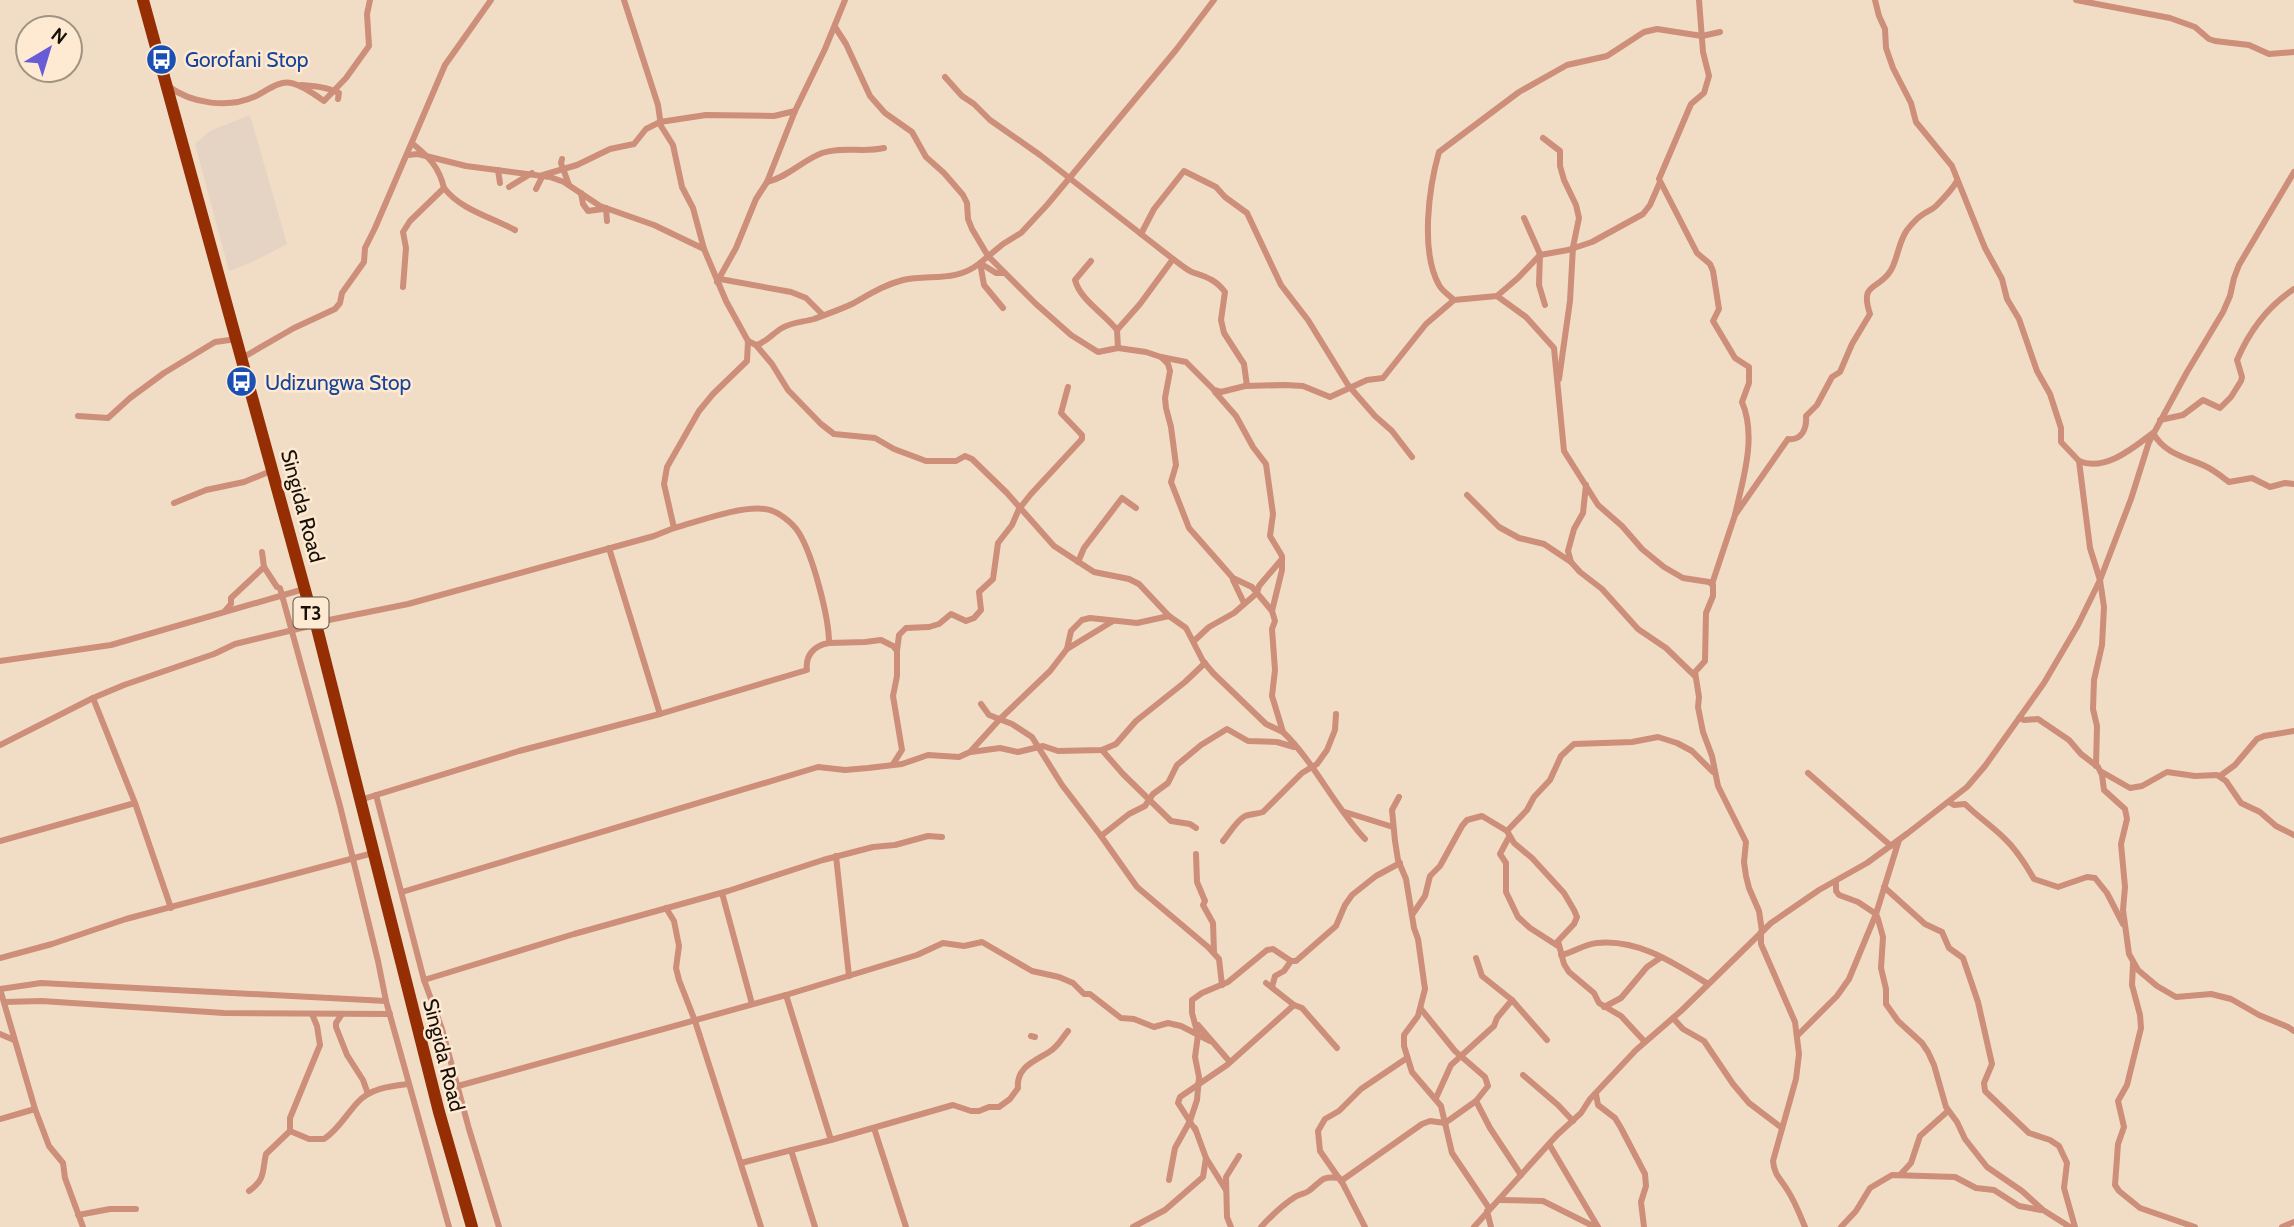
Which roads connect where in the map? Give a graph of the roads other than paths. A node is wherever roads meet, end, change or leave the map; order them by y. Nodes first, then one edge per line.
1 (143, 0) edge
2 (370, 0) edge
3 (491, 0) edge
4 (624, 0) edge
5 (845, 0) edge
6 (1214, 0) edge
7 (1699, 0) edge
8 (1875, 0) edge
9 (2076, 0) edge
10 (835, 27) junction
11 (1720, 32) dead end
12 (1702, 36) junction
13 (2294, 52) edge
14 (945, 77) dead end
15 (166, 84) junction
16 (295, 84) junction
17 (335, 91) junction
18 (338, 99) dead end
19 (795, 111) junction
20 (660, 122) junction
21 (1543, 138) dead end
22 (412, 144) junction
23 (884, 148) dead end
24 (408, 155) junction
25 (423, 155) junction
26 (562, 159) dead end
27 (564, 169) junction
28 (498, 170) junction
29 (2294, 172) edge
30 (531, 173) junction
31 (543, 175) junction
32 (1069, 177) junction
33 (1957, 181) junction
34 (767, 182) junction
35 (1660, 182) junction
36 (500, 184) dead end
37 (569, 185) junction
38 (509, 187) dead end
39 (444, 188) junction
40 (536, 189) dead end
41 (581, 196) junction
42 (571, 202) dead end
43 (607, 210) junction
44 (1524, 218) dead end
45 (607, 221) dead end
46 (515, 230) dead end
47 (1141, 234) junction
48 (1573, 247) junction
49 (704, 249) junction
50 (1540, 255) junction
51 (988, 256) junction
52 (1173, 259) junction
53 (1091, 261) dead end
54 (980, 263) junction
55 (1004, 274) junction
56 (718, 280) junction
57 (403, 287) dead end
58 (2294, 289) edge
59 (1497, 296) junction
60 (1454, 300) junction
61 (1545, 305) dead end
62 (1003, 308) dead end
63 (823, 315) junction
64 (1117, 330) junction
65 (237, 339) junction
66 (748, 341) junction
67 (756, 345) junction
68 (1118, 348) junction
69 (1161, 357) junction
70 (242, 358) junction
71 (1558, 385) junction
72 (1247, 386) junction
73 (1068, 387) dead end
74 (1350, 387) junction
75 (1214, 390) junction
76 (78, 416) dead end
77 (2160, 420) junction
78 (2153, 433) junction
79 (1412, 457) dead end
80 (2079, 461) junction
81 (273, 470) junction
82 (1586, 484) junction
83 (2294, 484) edge
84 (1467, 495) dead end
85 (174, 503) dead end
86 (1136, 508) dead end
87 (1019, 509) junction
88 (1735, 515) junction
89 (674, 528) junction
90 (609, 548) junction
91 (262, 552) dead end
92 (1282, 559) junction
93 (1078, 562) junction
94 (1571, 562) junction
95 (264, 567) junction
96 (1230, 575) junction
97 (2100, 580) junction
98 (1712, 584) junction
99 (305, 588) junction
100 (1257, 593) junction
101 (282, 595) junction
102 (1244, 603) junction
103 (1272, 611) junction
104 (224, 612) junction
105 (1169, 617) junction
106 (1113, 621) junction
107 (315, 624) junction
108 (293, 630) junction
109 (1194, 641) junction
110 (829, 643) junction
111 (1067, 649) junction
112 (897, 651) junction
113 (0, 661) edge
114 (1205, 663) junction
115 (1695, 676) junction
116 (93, 698) junction
117 (981, 704) dead end
118 (660, 714) junction
119 (1336, 714) dead end
120 (2019, 718) junction
121 (1000, 719) junction
122 (2294, 731) edge
123 (1283, 732) junction
124 (0, 745) edge
125 (1296, 747) junction
126 (1039, 748) junction
127 (902, 750) junction
128 (1102, 750) junction
129 (970, 752) junction
130 (915, 760) junction
131 (891, 765) junction
132 (1312, 767) junction
133 (2098, 769) junction
134 (1808, 773) dead end
135 (1714, 774) junction
136 (2220, 776) junction
137 (376, 795) junction
138 (1399, 797) dead end
139 (360, 800) junction
140 (1150, 800) junction
141 (1949, 802) junction
142 (135, 803) junction
143 (1343, 811) junction
144 (1393, 827) junction
145 (1196, 828) dead end
146 (1508, 834) junction
147 (2294, 835) edge
148 (942, 836) dead end
149 (1101, 836) junction
150 (1365, 839) dead end
151 (1899, 840) junction
152 (0, 841) edge
153 (1223, 841) dead end
154 (1891, 846) junction
155 (373, 853) junction
156 (1196, 854) dead end
157 (836, 856) junction
158 (353, 858) junction
159 (1400, 863) junction
160 (1836, 882) junction
161 (1884, 887) junction
162 (402, 892) junction
163 (722, 893) junction
164 (172, 908) junction
165 (666, 908) junction
166 (1876, 914) junction
167 (1412, 915) junction
168 (2126, 928) junction
169 (1763, 931) junction
170 (1558, 946) junction
171 (1214, 954) junction
172 (1561, 955) junction
173 (0, 958) edge
174 (1476, 958) dead end
175 (1660, 958) junction
176 (1291, 961) junction
177 (2133, 964) junction
178 (849, 976) junction
179 (424, 980) junction
180 (1708, 984) junction
181 (1222, 985) junction
182 (0, 989) edge
183 (786, 995) junction
184 (1512, 1000) junction
185 (386, 1001) junction
186 (4, 1002) junction
187 (752, 1004) junction
188 (1294, 1005) junction
189 (1604, 1007) junction
190 (1421, 1009) junction
191 (313, 1014) junction
192 (342, 1014) junction
193 (390, 1014) junction
194 (1673, 1018) junction
195 (695, 1021) junction
196 (1195, 1021) junction
197 (1068, 1031) dead end
198 (2294, 1031) edge
199 (0, 1034) edge
200 (1198, 1035) junction
201 (1797, 1036) junction
202 (14, 1040) junction
203 (1547, 1040) dead end
204 (1210, 1041) junction
205 (1645, 1042) junction
206 (1337, 1048) dead end
207 (1461, 1056) junction
208 (1407, 1058) junction
209 (1230, 1062) junction
210 (1523, 1075) dead end
211 (408, 1084) junction
212 (458, 1086) junction
213 (1198, 1086) junction
214 (368, 1094) junction
215 (1596, 1094) junction
216 (1436, 1098) junction
217 (1476, 1101) junction
218 (35, 1109) junction
219 (1948, 1111) junction
220 (0, 1119) edge
221 (1191, 1119) junction
222 (1573, 1121) junction
223 (1445, 1123) junction
224 (874, 1128) junction
225 (1782, 1128) junction
226 (290, 1131) junction
227 (831, 1140) junction
228 (1549, 1144) junction
229 (791, 1150) junction
230 (1239, 1157) dead end
231 (1206, 1158) junction
232 (741, 1163) junction
233 (1521, 1175) junction
234 (1900, 1175) junction
235 (1340, 1179) junction
236 (1169, 1180) dead end
237 (1226, 1190) junction
238 (248, 1191) dead end
239 (1499, 1200) junction
240 (136, 1209) dead end
241 (1488, 1210) junction
242 (2043, 1210) junction
243 (78, 1215) junction
244 (2294, 1222) edge
245 (83, 1227) edge
246 (449, 1227) edge
247 (471, 1227) edge
248 (499, 1227) edge
249 (761, 1227) edge
250 (815, 1227) edge
251 (906, 1227) edge
252 (1133, 1227) edge
253 (1231, 1227) edge
254 (1261, 1227) edge
255 (1365, 1227) edge
256 (1474, 1227) edge
257 (1490, 1227) edge
258 (1597, 1227) edge
259 (1644, 1227) edge
260 (1805, 1227) edge
261 (1841, 1227) edge
262 (2073, 1227) edge
263 (2195, 1227) edge
264 (2282, 1227) edge

1 - 15 highway, Singida Road / T3
2 - 17 street
3 - 22 street
4 - 20 street
5 - 10 street
6 - 32 street
7 - 12 street
8 - 33 street
9 - 13 street
10 - 19 street
10 - 51 street
11 - 12 street
12 - 35 street
12 - 60 street
14 - 32 street
15 - 16 street
15 - 65 highway, Singida Road / T3
16 - 17 street
16 - 17 street
17 - 18 street
19 - 20 street
19 - 34 street
20 - 27 street
20 - 49 street
21 - 48 street
22 - 24 street
22 - 25 street
23 - 34 street
24 - 25 street
24 - 70 street
25 - 28 street
25 - 39 street
26 - 27 street
27 - 31 street
27 - 37 street
28 - 30 street
28 - 36 street
29 - 77 street
30 - 31 street
30 - 38 street
31 - 37 street
31 - 40 street
32 - 47 street
32 - 51 street
33 - 80 street
33 - 88 street
34 - 56 street
35 - 48 street
35 - 88 street
37 - 41 street
39 - 46 street
39 - 57 street
41 - 42 street
41 - 43 street
43 - 45 street
43 - 49 street
44 - 50 street
47 - 52 street
47 - 74 street
48 - 50 street
48 - 71 street
49 - 56 street
50 - 59 street
50 - 61 street
51 - 54 street
51 - 55 street
52 - 64 street
52 - 72 street
53 - 64 street
54 - 55 street
54 - 62 street
54 - 63 street
55 - 68 street
56 - 63 street
56 - 66 street
58 - 77 street
59 - 60 street
59 - 71 street
60 - 74 street
63 - 67 street
64 - 68 street
65 - 70 highway, Singida Road / T3
65 - 76 street
66 - 67 street
66 - 89 street
67 - 87 street
68 - 69 street
69 - 75 street
69 - 96 street
70 - 81 highway, Singida Road / T3
71 - 82 street
72 - 74 street
72 - 75 street
73 - 87 street
74 - 79 street
75 - 92 street
77 - 78 street
78 - 80 street
78 - 83 street
78 - 97 street
80 - 97 street
81 - 85 street
81 - 99 highway, Singida Road / T3
82 - 94 street
82 - 98 street
84 - 94 street
86 - 93 street
87 - 93 street
87 - 112 street
88 - 98 street
89 - 90 street
89 - 110 street
90 - 107 street
90 - 118 street
91 - 95 street
92 - 100 street
92 - 103 street
93 - 105 street
94 - 115 street
95 - 101 street
95 - 104 street
96 - 100 street
96 - 102 street
97 - 120 street
97 - 133 street
98 - 115 street
99 - 101 street
99 - 107 highway, Singida Road / T3
100 - 102 street
100 - 103 street
101 - 104 street
101 - 108 street
102 - 109 street
103 - 123 street
104 - 113 street
105 - 106 street
105 - 109 street
106 - 111 street
106 - 111 street
107 - 108 street
107 - 139 highway, Singida Road / T3
108 - 116 street
108 - 158 street
109 - 114 street
110 - 112 street
110 - 118 street
111 - 121 street
112 - 127 street
114 - 123 street
114 - 128 street
115 - 135 street
116 - 124 street
116 - 142 street
117 - 121 street
118 - 137 street
119 - 132 street
120 - 133 street
120 - 141 street
121 - 126 street
121 - 129 street
122 - 136 street
123 - 125 street
125 - 132 street
125 - 140 street
126 - 128 street
126 - 129 street
126 - 149 street
127 - 130 street
127 - 131 street
128 - 140 street
129 - 130 street
130 - 131 street
131 - 162 street
132 - 143 street
132 - 153 street
133 - 136 street
133 - 168 street
134 - 154 street
135 - 146 street
135 - 169 street
136 - 147 street
137 - 139 street
137 - 162 street
138 - 144 street
139 - 155 highway, Singida Road / T3
140 - 145 street
140 - 149 street
141 - 151 street
141 - 168 street
142 - 152 street
142 - 164 street
143 - 144 street
143 - 150 street
144 - 159 street
146 - 167 street
146 - 170 street
146 - 170 street
148 - 157 street
149 - 171 street
151 - 154 street
151 - 161 street
154 - 160 street
155 - 158 street
155 - 247 highway, Singida Road / T3
156 - 171 street
157 - 163 street
157 - 178 street
158 - 164 street
158 - 185 street
159 - 167 street
159 - 176 street
160 - 166 street
160 - 169 street
161 - 166 street
161 - 262 street
162 - 179 street
163 - 165 street
163 - 187 street
164 - 173 street
165 - 179 street
165 - 195 street
166 - 201 street
166 - 219 street
167 - 190 street
168 - 177 street
169 - 180 street
169 - 201 street
170 - 172 street
171 - 181 street
172 - 175 street
172 - 189 street
174 - 184 street
175 - 180 street
175 - 189 street
176 - 181 street
176 - 188 street
177 - 198 street
177 - 263 street
178 - 183 street
178 - 200 street
179 - 212 street
180 - 194 street
181 - 196 street
182 - 185 street
182 - 186 street
183 - 187 street
183 - 227 street
184 - 203 street
184 - 207 street
185 - 193 street
186 - 191 street
186 - 202 street
187 - 195 street
188 - 206 street
188 - 209 street
189 - 205 street
190 - 207 street
190 - 208 street
191 - 192 street
191 - 226 street
192 - 193 street
192 - 214 street
193 - 211 street
194 - 205 street
194 - 225 street
195 - 212 street
195 - 232 street
196 - 200 street
196 - 204 street
197 - 224 street
199 - 202 street
200 - 204 street
200 - 213 street
201 - 225 street
202 - 218 street
204 - 209 street
205 - 215 street
207 - 216 street
207 - 217 street
208 - 216 street
208 - 235 street
209 - 213 street
210 - 222 street
211 - 214 street
211 - 246 street
212 - 248 street
213 - 221 street
213 - 221 street
214 - 226 street
215 - 222 street
215 - 259 street
216 - 223 street
217 - 223 street
217 - 233 street
218 - 220 street
218 - 243 street
219 - 234 street
219 - 242 street
221 - 231 street
221 - 236 street
222 - 228 street
223 - 235 street
223 - 241 street
224 - 227 street
224 - 251 street
225 - 260 street
226 - 238 street
227 - 229 street
228 - 233 street
228 - 258 street
229 - 232 street
229 - 250 street
230 - 237 street
231 - 237 street
231 - 252 street
232 - 249 street
233 - 239 street
234 - 242 street
234 - 261 street
235 - 254 street
235 - 255 street
237 - 253 street
239 - 241 street
239 - 258 street
240 - 243 street
241 - 256 street
241 - 257 street
242 - 262 street
243 - 245 street
244 - 264 street

